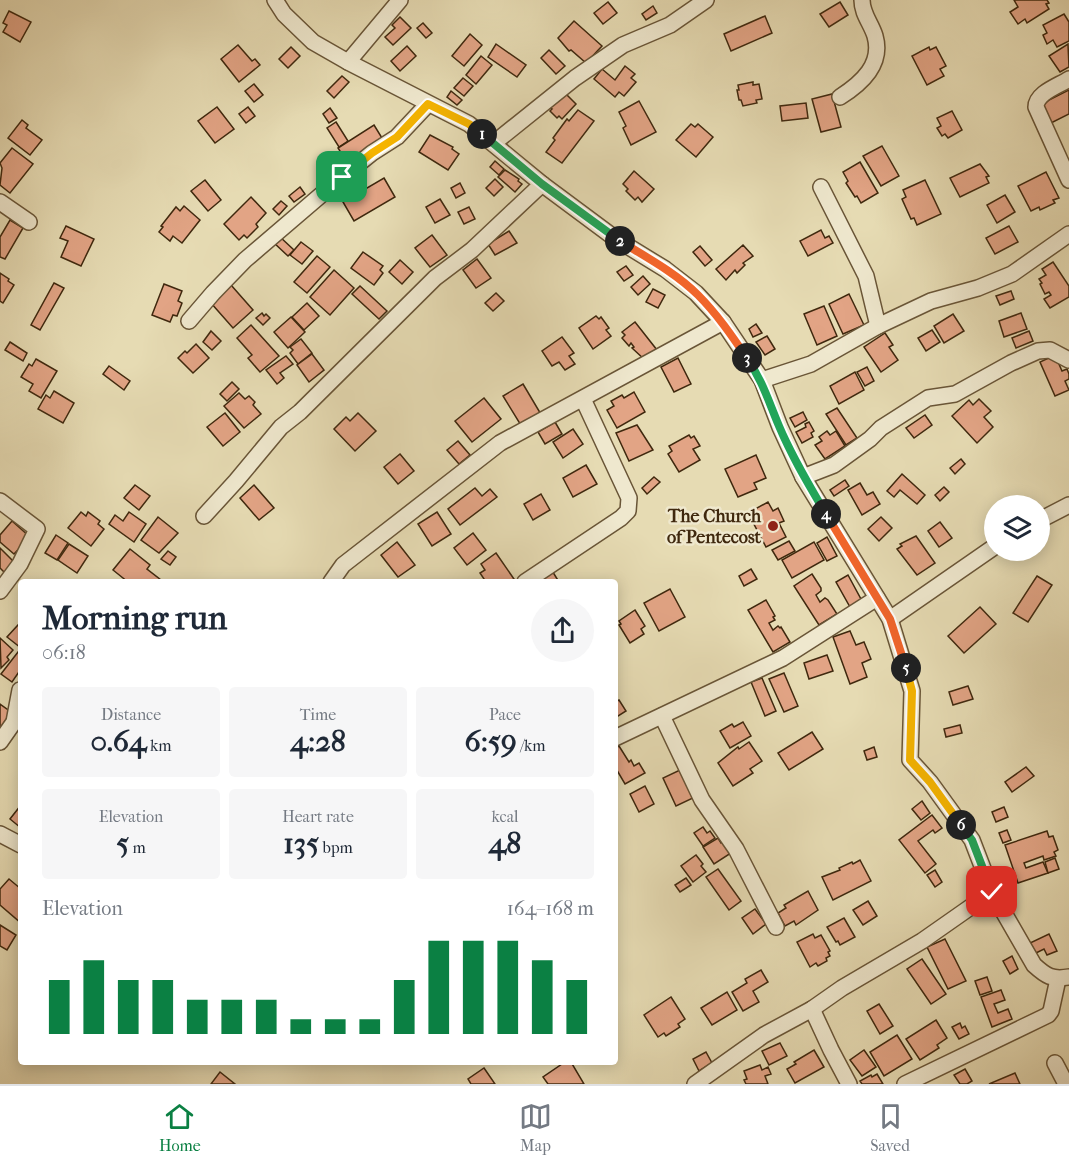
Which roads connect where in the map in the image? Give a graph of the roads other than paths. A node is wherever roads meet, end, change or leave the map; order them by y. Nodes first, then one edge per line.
1 (275, 0) edge
2 (400, 0) edge
3 (706, 0) edge
4 (862, 0) edge
5 (348, 62) junction
6 (1069, 79) edge
7 (840, 97) dead end
8 (428, 104) junction
9 (494, 143) junction
10 (1069, 180) edge
11 (542, 184) junction
12 (821, 187) dead end
13 (0, 202) edge
14 (29, 222) dead end
15 (1069, 234) edge
16 (189, 321) dead end
17 (723, 322) junction
18 (878, 326) junction
19 (1069, 360) edge
20 (762, 380) junction
21 (583, 399) junction
22 (803, 477) junction
23 (0, 501) edge
24 (1069, 505) edge
25 (1050, 515) edge
26 (204, 516) dead end
27 (984, 554) edge
28 (333, 579) edge
29 (530, 579) edge
30 (0, 591) edge
31 (877, 598) junction
32 (890, 619) junction
33 (18, 701) edge
34 (662, 716) junction
35 (618, 737) edge
36 (0, 742) edge
37 (0, 834) edge
38 (18, 843) edge
39 (992, 892) junction
40 (776, 927) dead end
41 (1063, 978) edge
42 (813, 1009) junction
43 (1055, 1063) dead end
44 (695, 1084) edge
45 (849, 1084) edge
46 (905, 1084) edge
47 (1066, 1084) edge

1 - 5 street
2 - 5 street
3 - 9 street
4 - 7 street
5 - 8 street
6 - 10 street
8 - 9 street
8 - 16 street
9 - 11 street
11 - 17 street
11 - 26 street
12 - 18 street
13 - 14 street
15 - 18 street
17 - 20 street
17 - 21 street
18 - 20 street
19 - 22 street
20 - 22 street
21 - 28 street
21 - 29 street
22 - 31 street
23 - 30 street
24 - 25 street
27 - 32 street
31 - 32 street
31 - 34 street
32 - 39 street
33 - 36 street
34 - 35 street
34 - 40 street
37 - 38 street
39 - 41 street
39 - 42 street
41 - 46 street
42 - 44 street
42 - 45 street
43 - 47 street

